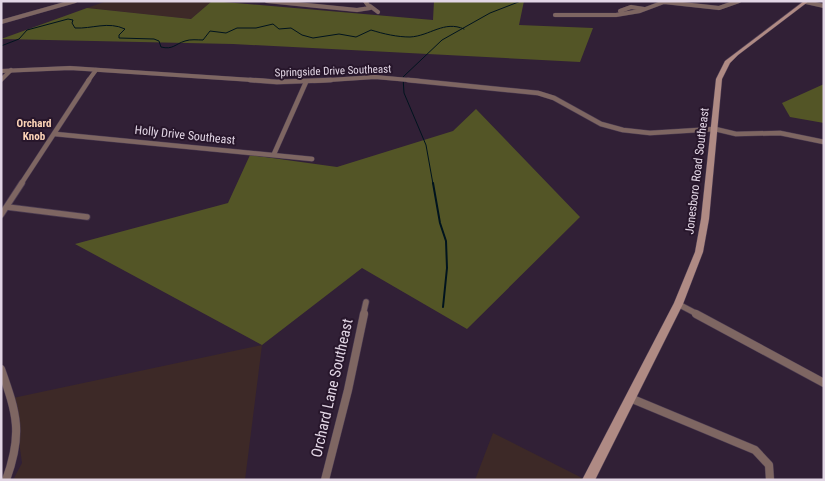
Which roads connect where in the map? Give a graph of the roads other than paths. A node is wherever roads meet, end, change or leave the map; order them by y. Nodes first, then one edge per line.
1 (75, 1) edge
2 (267, 1) edge
3 (365, 1) edge
4 (739, 1) edge
5 (805, 2) edge
6 (370, 6) junction
7 (824, 6) edge
8 (378, 12) dead end
9 (556, 15) dead end
10 (1, 22) edge
11 (11, 70) junction
12 (96, 70) junction
13 (1, 71) edge
14 (1, 80) edge
15 (306, 82) junction
16 (715, 129) junction
17 (55, 134) junction
18 (824, 142) edge
19 (274, 154) junction
20 (312, 159) dead end
21 (7, 207) junction
22 (1, 215) edge
23 (87, 217) dead end
24 (366, 302) dead end
25 (678, 304) junction
26 (1, 370) edge
27 (824, 383) edge
28 (630, 398) junction
29 (6, 480) edge
30 (325, 480) edge
31 (588, 480) edge
32 (770, 480) edge

1 - 10 street
2 - 6 street
3 - 6 street
4 - 9 street
5 - 7 street
5 - 16 main road, Jonesboro Road Southeast
6 - 8 street
11 - 12 street, Springside Drive Southeast
11 - 13 street, Springside Drive Southeast
11 - 14 street
12 - 15 street, Springside Drive Southeast
12 - 17 street
15 - 16 street, Springside Drive Southeast
15 - 19 street
16 - 18 street, Springside Drive Southeast
16 - 25 main road, Jonesboro Road Southeast
17 - 19 street, Holly Drive Southeast
17 - 21 street
19 - 20 street, Holly Drive Southeast
21 - 22 street
21 - 23 street
24 - 30 street, Orchard Lane Southeast
25 - 27 street
25 - 28 main road, Jonesboro Road Southeast
26 - 29 street
28 - 31 main road, Jonesboro Road Southeast
28 - 32 street

